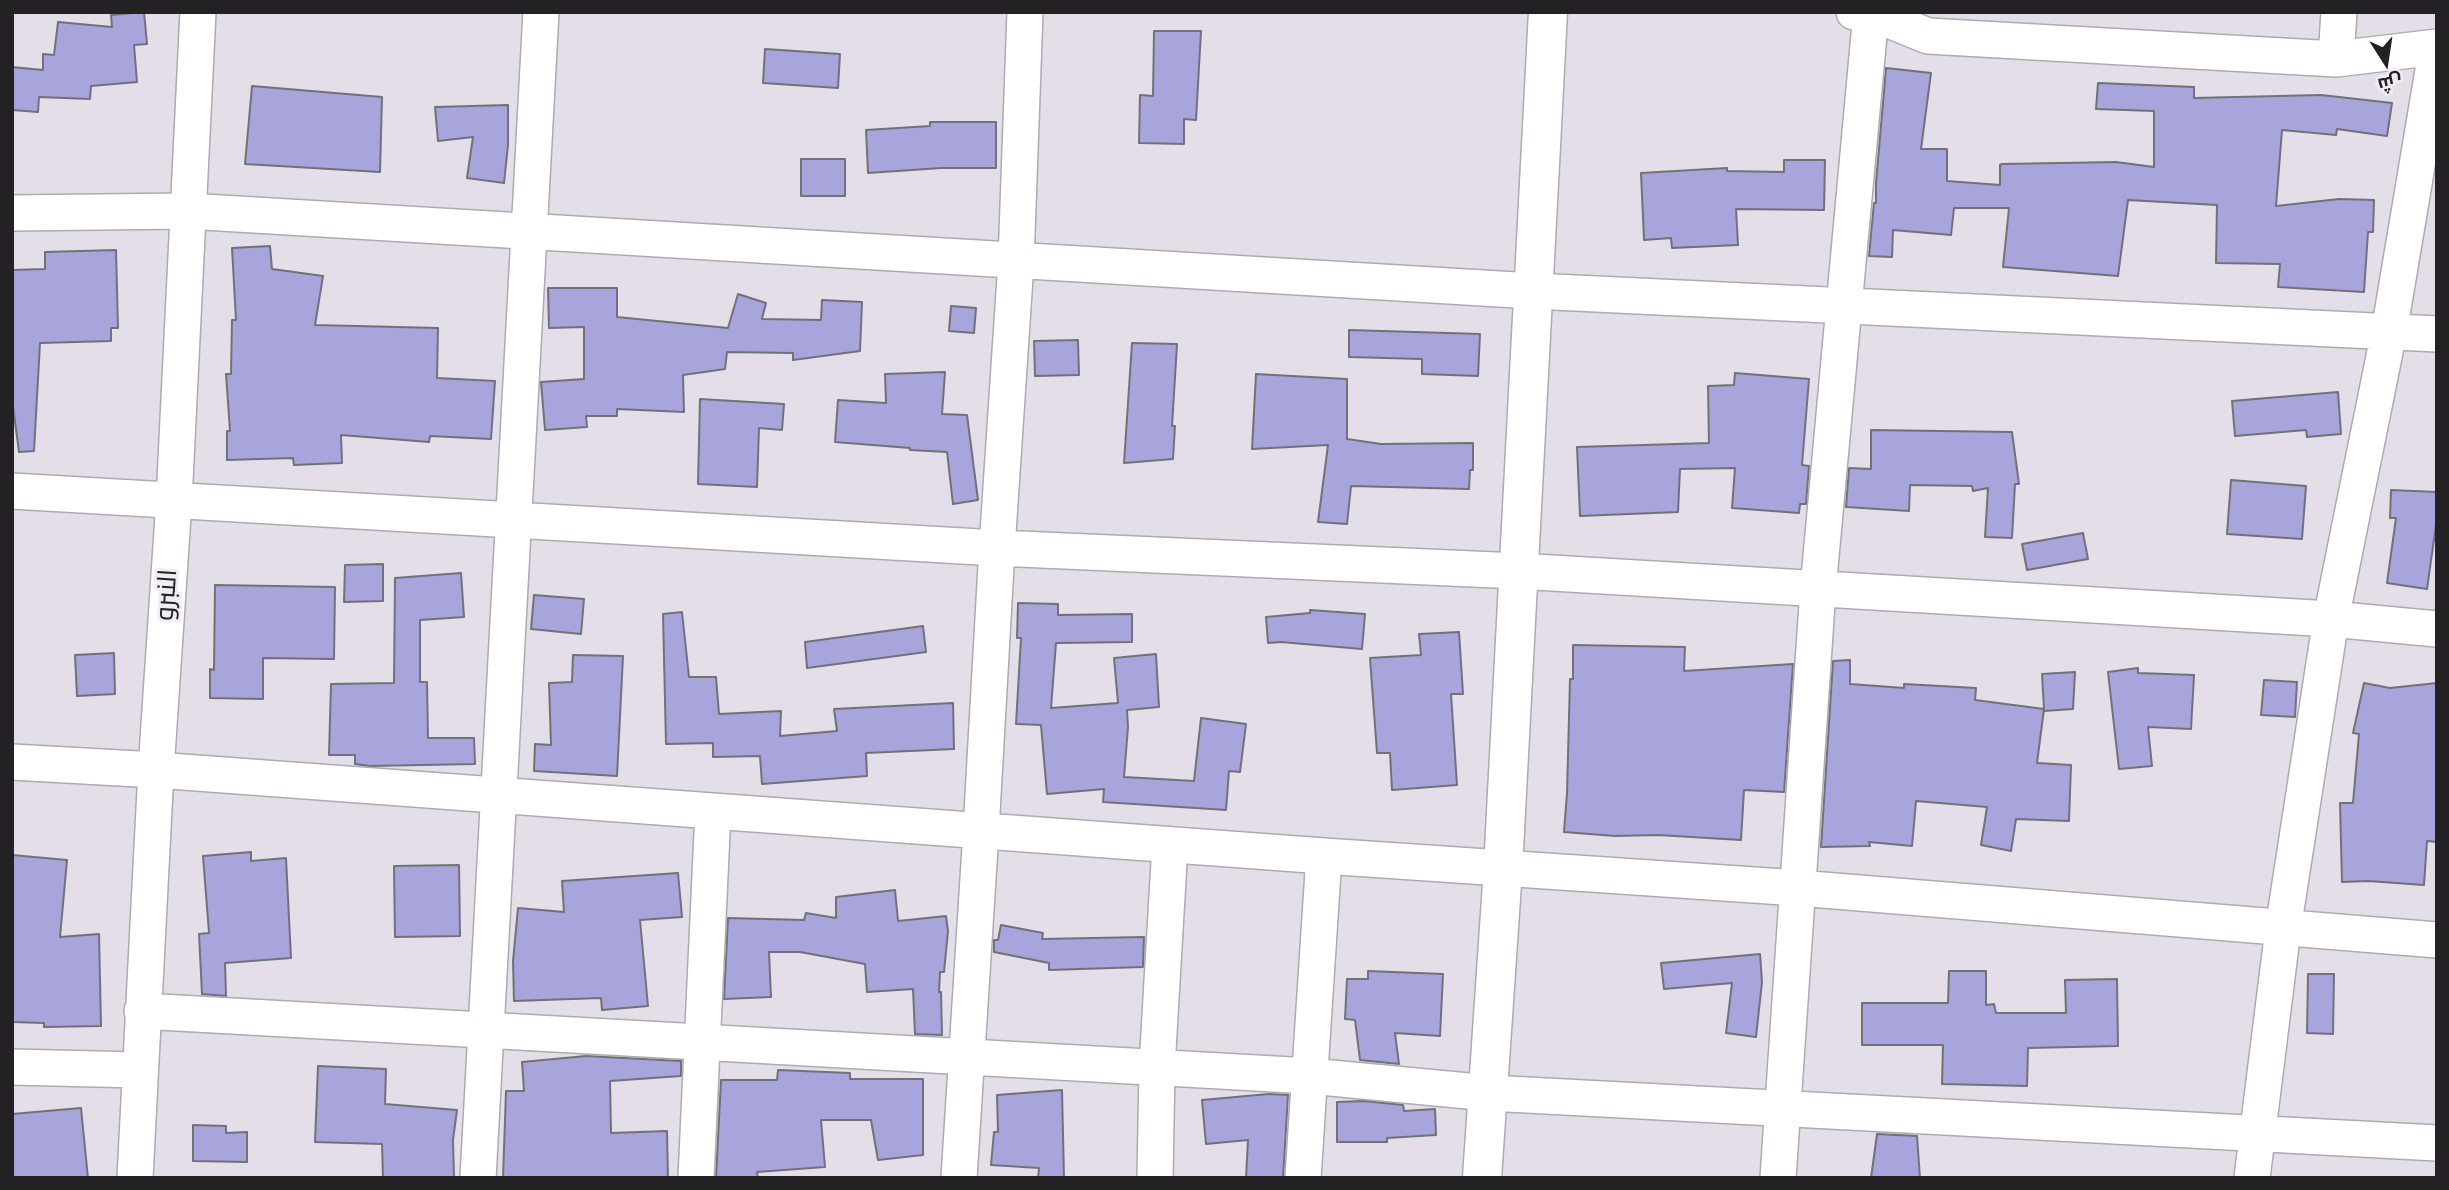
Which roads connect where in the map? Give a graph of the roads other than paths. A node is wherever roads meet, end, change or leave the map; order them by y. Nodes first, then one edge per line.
1 (198, 12) edge
2 (541, 12) edge
3 (1025, 12) edge
4 (1548, 12) edge
5 (2339, 12) edge
6 (1863, 13) edge
7 (1929, 24) edge
8 (2336, 59) junction
9 (187, 211) junction
10 (12, 213) edge
11 (530, 231) junction
12 (1016, 262) junction
13 (1533, 290) junction
14 (1845, 305) junction
15 (2389, 332) junction
16 (2437, 334) edge
17 (12, 491) edge
18 (174, 501) junction
19 (513, 521) junction
20 (996, 548) junction
21 (1518, 571) junction
22 (1818, 589) junction
23 (2331, 619) junction
24 (2437, 629) edge
25 (12, 762) edge
26 (156, 770) junction
27 (499, 795) junction
28 (713, 811) junction
29 (981, 831) junction
30 (1170, 845) junction
31 (1324, 856) junction
32 (1503, 869) junction
33 (1798, 888) junction
34 (2283, 929) junction
35 (2437, 940) edge
36 (142, 1011) junction
37 (486, 1030) junction
38 (702, 1041) junction
39 (965, 1058) junction
40 (12, 1067) edge
41 (1157, 1067) junction
42 (139, 1070) junction
43 (1310, 1076) junction
44 (1489, 1093) junction
45 (1784, 1108) junction
46 (2258, 1133) junction
47 (2437, 1143) edge
48 (135, 1178) edge
49 (478, 1178) edge
50 (696, 1178) edge
51 (959, 1178) edge
52 (1155, 1178) edge
53 (1303, 1178) edge
54 (1482, 1178) edge
55 (1778, 1178) edge
56 (2252, 1178) edge

1 - 9 street, النبرو
2 - 11 street
3 - 12 street
4 - 13 street
5 - 8 street
6 - 7 street
6 - 14 street
7 - 8 street
8 - 15 street
9 - 10 street
9 - 11 street
9 - 18 street, النبرو
11 - 12 street
11 - 19 street
12 - 13 street
12 - 20 street
13 - 14 street
13 - 21 street
14 - 15 street
14 - 22 street
15 - 16 street
15 - 23 street
17 - 18 street
18 - 19 street
18 - 26 street, النبرو
19 - 20 street
19 - 27 street
20 - 21 street
20 - 29 street
21 - 22 street
21 - 32 street
22 - 23 street
22 - 33 street
23 - 24 street
23 - 34 street
25 - 26 street
26 - 27 street
26 - 36 street, النبرو
27 - 28 street
27 - 37 street
28 - 29 street
28 - 38 street
29 - 30 street
29 - 39 street
30 - 31 street
30 - 41 street
31 - 32 street
31 - 43 street
32 - 33 street
32 - 44 street
33 - 34 street
33 - 45 street
34 - 35 street
34 - 46 street
36 - 37 street
36 - 42 street, النبرو
37 - 38 street
37 - 49 street
38 - 39 street
38 - 50 street
39 - 41 street
39 - 51 street
40 - 42 street
41 - 43 street
41 - 52 street
42 - 48 street, النبرو
43 - 44 street
43 - 53 street
44 - 45 street
44 - 54 street
45 - 46 street
45 - 55 street
46 - 47 street
46 - 56 street

